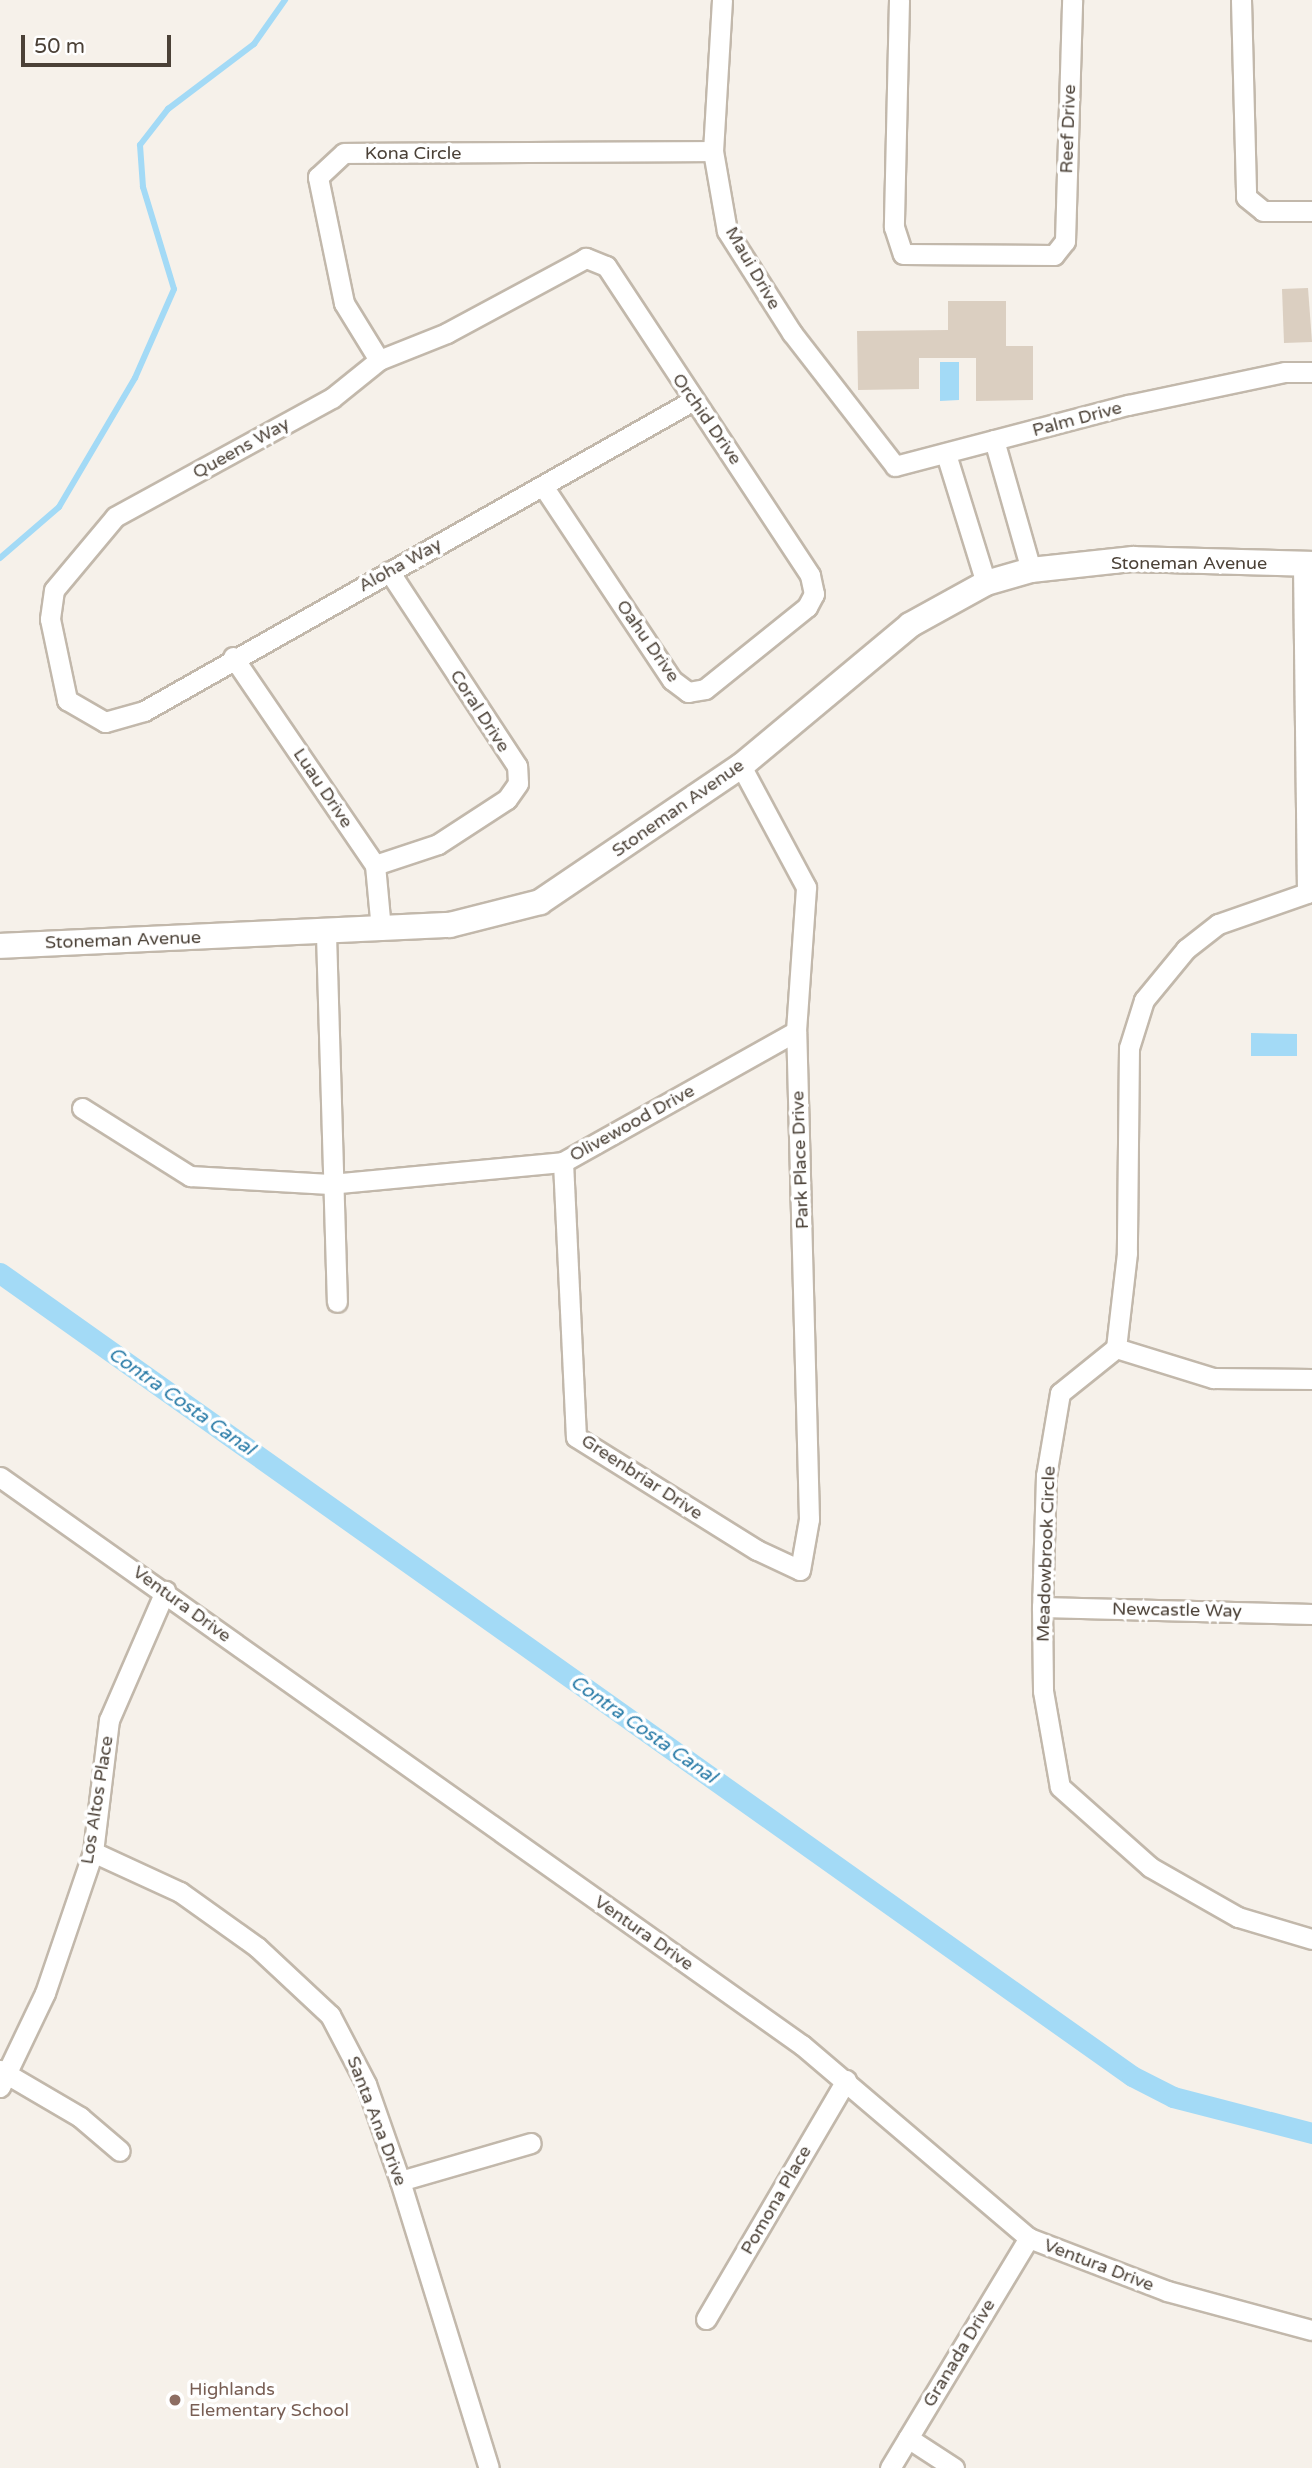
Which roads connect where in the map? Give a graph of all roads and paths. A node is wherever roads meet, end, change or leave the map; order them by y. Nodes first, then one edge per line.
1 (722, 0) edge
2 (899, 0) edge
3 (1072, 0) edge
4 (1241, 0) edge
5 (713, 151) junction
6 (1312, 211) edge
7 (586, 258) joint
8 (379, 360) junction
9 (1312, 372) edge
10 (692, 401) junction
11 (861, 427) joint
12 (994, 440) junction
13 (946, 454) junction
14 (543, 486) junction
15 (1308, 564) edge
16 (1031, 570) junction
17 (389, 571) junction
18 (986, 583) junction
19 (814, 594) joint
20 (233, 657) junction
21 (105, 722) joint
22 (741, 766) junction
23 (375, 865) junction
24 (1309, 894) edge
25 (381, 930) junction
26 (326, 934) junction
27 (0, 946) edge
28 (796, 1031) junction
29 (82, 1108) dead end
30 (563, 1162) junction
31 (330, 1184) junction
32 (337, 1302) dead end
33 (1116, 1348) junction
34 (1312, 1379) edge
35 (0, 1477) edge
36 (800, 1570) joint
37 (164, 1591) junction
38 (1042, 1607) junction
39 (1312, 1614) edge
40 (93, 1852) junction
41 (1312, 1938) edge
42 (2, 2077) edge
43 (846, 2080) junction
44 (531, 2143) dead end
45 (120, 2151) dead end
46 (400, 2181) junction
47 (1029, 2238) junction
48 (706, 2319) dead end
49 (1312, 2330) edge
50 (908, 2438) junction
51 (489, 2468) edge
52 (890, 2468) edge
53 (954, 2468) edge

1 - 5 street, Maui Drive
2 - 3 street, Reef Drive
4 - 6 street
5 - 8 street, Kona Circle
5 - 11 street, Maui Drive
7 - 8 street, Queens Way
7 - 10 street, Orchid Drive
8 - 21 street, Queens Way
9 - 12 street, Palm Drive
10 - 14 street, Aloha Way
10 - 19 street, Orchid Drive
11 - 13 street, Palm Drive
12 - 13 street, Palm Drive
12 - 16 street
13 - 18 street
14 - 17 street, Aloha Way
14 - 19 street, Oahu Drive
15 - 16 street, Stoneman Avenue
15 - 24 street
16 - 18 street, Stoneman Avenue
17 - 20 street, Aloha Way
17 - 23 street, Coral Drive
18 - 22 street, Stoneman Avenue
20 - 21 street, Aloha Way
20 - 23 street, Luau Drive
22 - 25 street, Stoneman Avenue
22 - 28 street, Park Place Drive
23 - 25 street, Luau Drive
24 - 33 street
25 - 26 street, Stoneman Avenue
26 - 27 street, Stoneman Avenue
26 - 31 street
28 - 30 street, Olivewood Drive
28 - 36 street, Park Place Drive
29 - 31 street, Olivewood Drive
30 - 31 street, Olivewood Drive
30 - 36 street, Greenbriar Drive
31 - 32 street
33 - 34 street
33 - 38 street, Meadowbrook Circle
35 - 37 street, Ventura Drive
37 - 40 street, Los Altos Place
37 - 43 street, Ventura Drive
38 - 39 street, Newcastle Way
38 - 41 street, Meadowbrook Circle
40 - 42 street, Los Altos Place
40 - 46 street, Santa Ana Drive
42 - 45 street
43 - 47 street, Ventura Drive
43 - 48 street, Pomona Place
44 - 46 street
46 - 51 street, Santa Ana Drive
47 - 49 street, Ventura Drive
47 - 50 street, Granada Drive
50 - 52 street, Granada Drive
50 - 53 street

